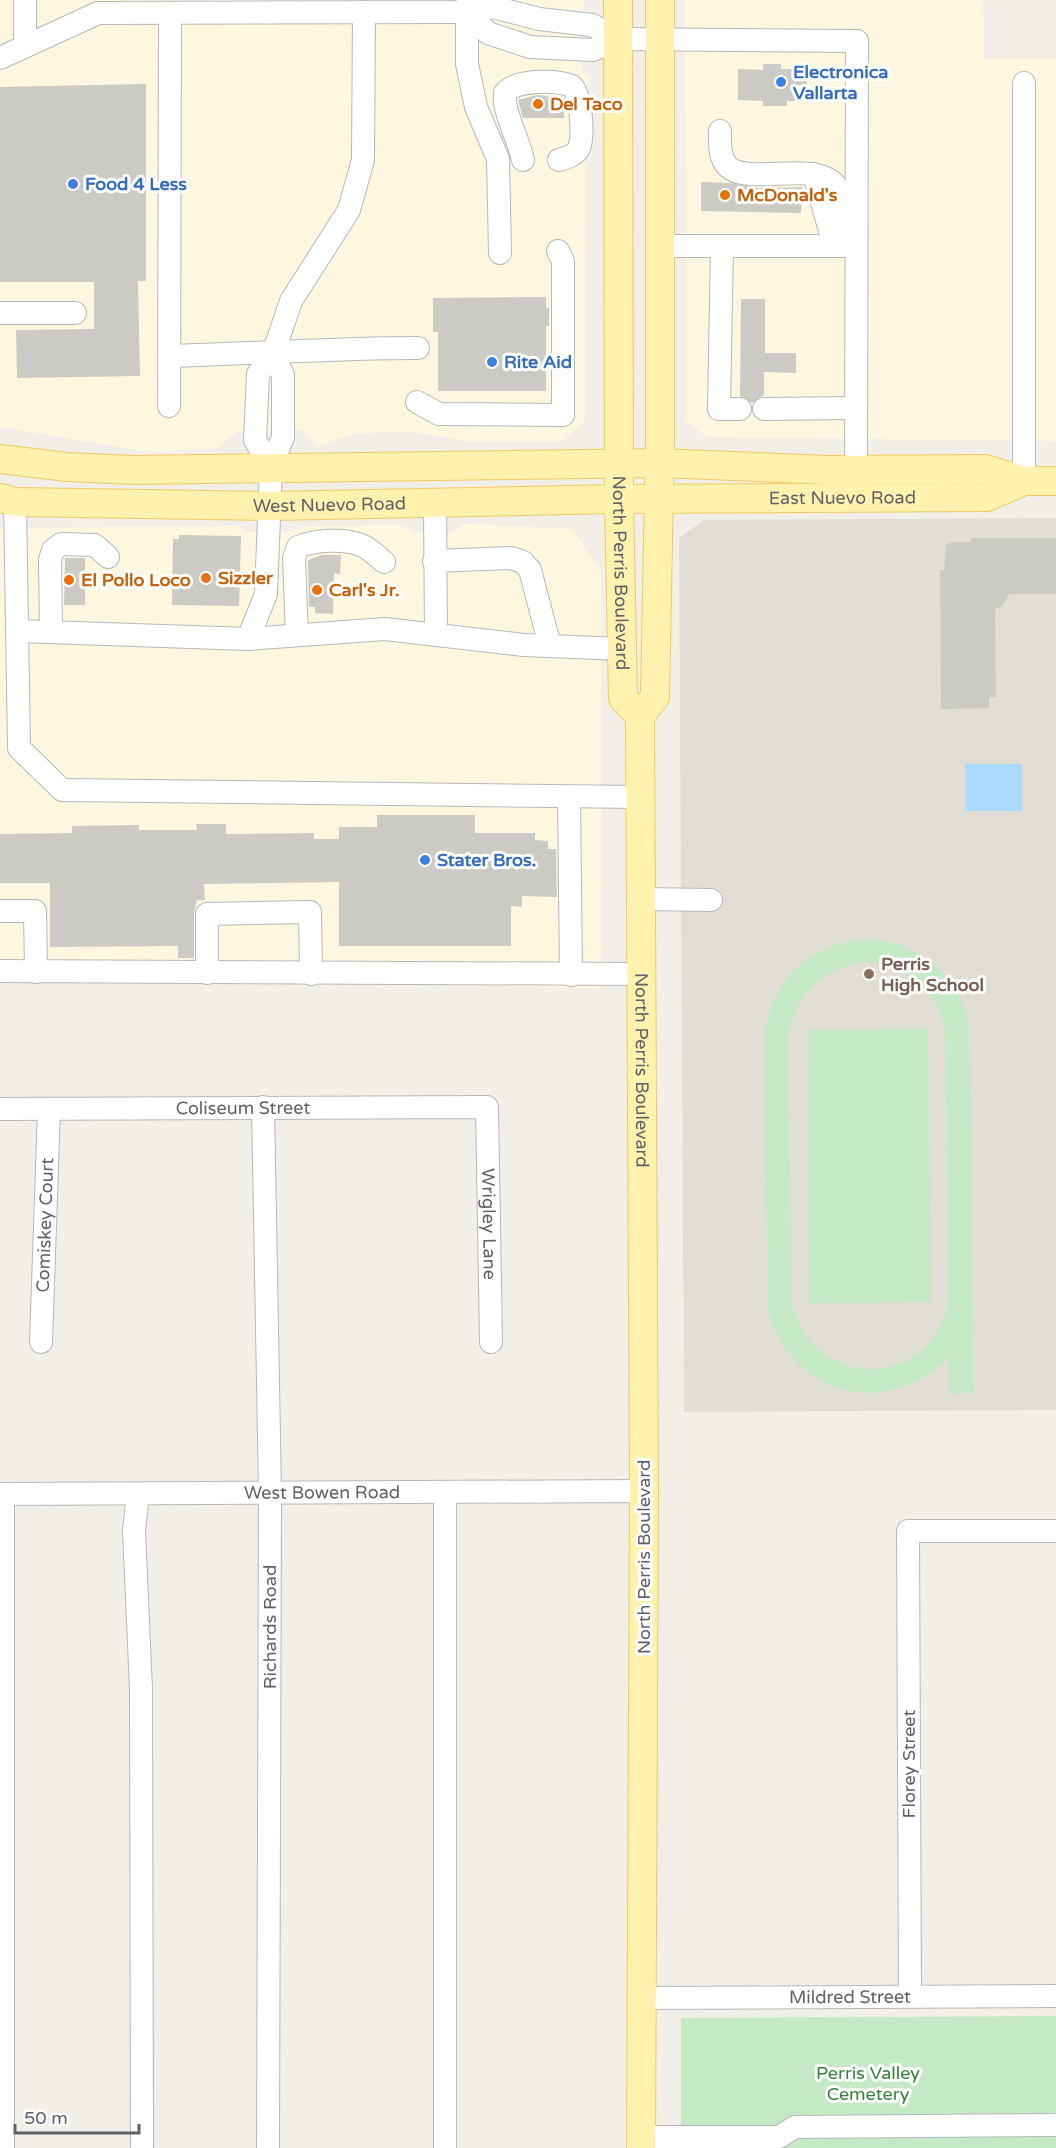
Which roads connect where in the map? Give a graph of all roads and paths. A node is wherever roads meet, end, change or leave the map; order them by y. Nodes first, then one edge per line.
1 (25, 0) edge
2 (618, 0) edge
3 (660, 0) edge
4 (467, 6) edge
5 (364, 12) junction
6 (170, 13) junction
7 (660, 38) junction
8 (618, 39) junction
9 (26, 46) junction
10 (0, 58) edge
11 (1024, 83) dead end
12 (720, 131) dead end
13 (523, 160) dead end
14 (559, 160) dead end
15 (660, 246) junction
16 (723, 246) junction
17 (834, 246) junction
18 (858, 246) junction
19 (558, 251) dead end
20 (500, 253) dead end
21 (0, 313) edge
22 (75, 314) dead end
23 (418, 348) dead end
24 (273, 354) junction
25 (169, 356) junction
26 (417, 402) dead end
27 (169, 406) dead end
28 (856, 408) junction
29 (740, 409) dead end
30 (764, 409) dead end
31 (0, 459) edge
32 (619, 464) junction
33 (660, 464) junction
34 (271, 467) junction
35 (132, 470) junction
36 (856, 470) junction
37 (1024, 481) junction
38 (1056, 481) edge
39 (619, 499) junction
40 (658, 499) junction
41 (8, 500) edge
42 (435, 502) junction
43 (270, 506) junction
44 (108, 557) dead end
45 (434, 561) junction
46 (384, 562) dead end
47 (19, 631) junction
48 (51, 632) junction
49 (297, 635) junction
50 (436, 635) junction
51 (248, 639) junction
52 (550, 646) junction
53 (622, 649) junction
54 (640, 716) junction
55 (569, 797) junction
56 (640, 797) junction
57 (642, 899) junction
58 (711, 900) dead end
59 (0, 911) edge
60 (0, 971) edge
61 (36, 972) junction
62 (207, 973) junction
63 (311, 974) junction
64 (642, 974) junction
65 (571, 975) junction
66 (263, 1107) junction
67 (487, 1107) joint
68 (0, 1109) edge
69 (49, 1109) junction
70 (41, 1342) dead end
71 (491, 1342) dead end
72 (645, 1491) junction
73 (270, 1493) junction
74 (446, 1493) junction
75 (1, 1494) edge
76 (138, 1494) junction
77 (1056, 1531) edge
78 (910, 1996) junction
79 (1056, 1996) edge
80 (643, 1998) junction
81 (1056, 2125) edge
82 (641, 2142) edge
83 (779, 2142) edge
84 (3, 2148) edge
85 (142, 2148) edge
86 (268, 2148) edge
87 (445, 2148) edge

1 - 9 street
2 - 8 main road, North Perris Boulevard
3 - 7 main road, North Perris Boulevard
4 - 5 street
4 - 8 street
4 - 20 street
5 - 6 street
5 - 24 street
6 - 9 street
6 - 25 street
7 - 8 street
7 - 15 main road, North Perris Boulevard
7 - 18 street
8 - 32 main road, North Perris Boulevard
9 - 10 street
11 - 37 street
12 - 17 street
13 - 14 street
15 - 16 street
15 - 33 main road, North Perris Boulevard
16 - 17 street
16 - 29 street
17 - 18 street
18 - 28 street
19 - 26 street
21 - 22 street
23 - 24 street
24 - 25 street
24 - 34 street
25 - 27 street
28 - 30 street
28 - 36 street
31 - 35 main road, West Nuevo Road
32 - 33 main road, East Nuevo Road
32 - 34 main road, West Nuevo Road
32 - 39 main road, North Perris Boulevard
33 - 36 main road, East Nuevo Road
33 - 40 main road, North Perris Boulevard
34 - 35 main road, West Nuevo Road
34 - 43 street
35 - 41 main road
36 - 37 main road, East Nuevo Road
37 - 38 main road, East Nuevo Road
37 - 40 main road, East Nuevo Road
39 - 40 main road, West Nuevo Road
39 - 42 main road, West Nuevo Road
39 - 53 main road, North Perris Boulevard
40 - 54 main road, North Perris Boulevard
41 - 43 main road, West Nuevo Road
41 - 47 street
42 - 43 main road, West Nuevo Road
42 - 45 street
43 - 51 street
44 - 48 street
45 - 50 street
45 - 52 street
46 - 49 street
47 - 48 street
47 - 55 street
48 - 51 street
49 - 50 street
49 - 51 street
50 - 52 street
52 - 53 street
53 - 54 main road, North Perris Boulevard
54 - 56 main road, North Perris Boulevard
55 - 56 street
55 - 65 street
56 - 57 main road, North Perris Boulevard
57 - 58 street
57 - 64 main road, North Perris Boulevard
59 - 61 street
60 - 61 street
61 - 62 street
62 - 63 street
62 - 63 street
63 - 65 street
64 - 65 street
64 - 72 main road, North Perris Boulevard
66 - 67 street, Coliseum Street
66 - 69 street, Coliseum Street
66 - 73 street, Richards Road
67 - 71 street, Wrigley Lane
68 - 69 street, Coliseum Street
69 - 70 street, Comiskey Court
72 - 74 street, West Bowen Road
72 - 80 main road, North Perris Boulevard
73 - 74 street, West Bowen Road
73 - 76 street, West Bowen Road
73 - 86 street, Richards Road
74 - 87 street
75 - 76 street, West Bowen Road
75 - 84 street
76 - 85 street
77 - 78 street, Florey Street
78 - 79 street, Mildred Street
78 - 80 street, Mildred Street
80 - 82 main road, North Perris Boulevard
81 - 83 street
82 - 83 street

